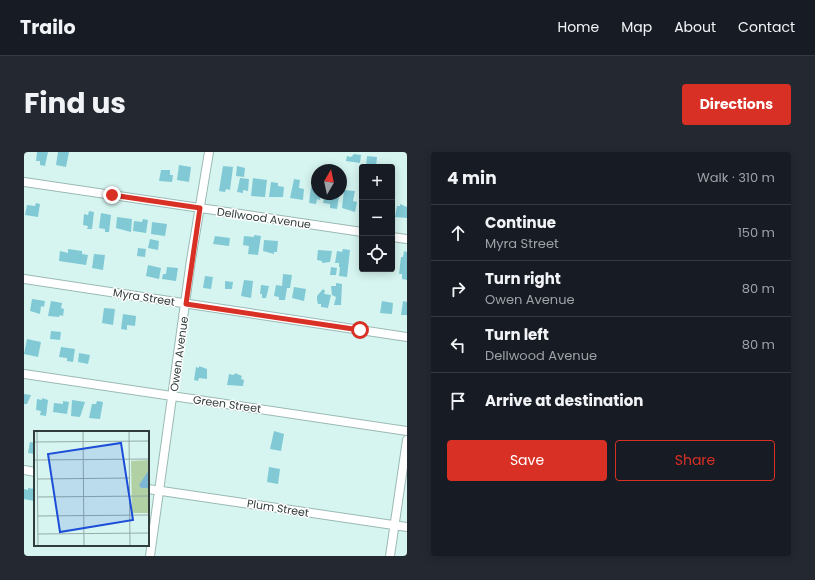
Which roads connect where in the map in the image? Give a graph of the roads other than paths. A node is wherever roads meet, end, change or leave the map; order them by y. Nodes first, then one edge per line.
1 (208, 152) edge
2 (24, 182) edge
3 (200, 208) junction
4 (359, 232) edge
5 (395, 237) edge
6 (407, 239) edge
7 (24, 279) edge
8 (186, 304) junction
9 (407, 337) edge
10 (24, 374) edge
11 (173, 396) junction
12 (407, 431) edge
13 (407, 440) edge
14 (24, 470) edge
15 (34, 472) edge
16 (149, 488) edge
17 (158, 490) junction
18 (394, 525) junction
19 (407, 527) edge
20 (150, 556) edge
21 (390, 556) edge

1 - 3 street, Owen Avenue
2 - 3 street, Dellwood Avenue
3 - 4 street, Dellwood Avenue
3 - 8 street, Owen Avenue
5 - 6 street
7 - 8 street, Myra Street
8 - 9 street, Myra Street
8 - 11 street, Owen Avenue
10 - 11 street, Green Street
11 - 12 street, Green Street
11 - 17 street, Owen Avenue
13 - 18 street
14 - 15 street
16 - 17 street, Plum Street
17 - 18 street, Plum Street
17 - 20 street, Owen Avenue
18 - 19 street, Plum Street
18 - 21 street

